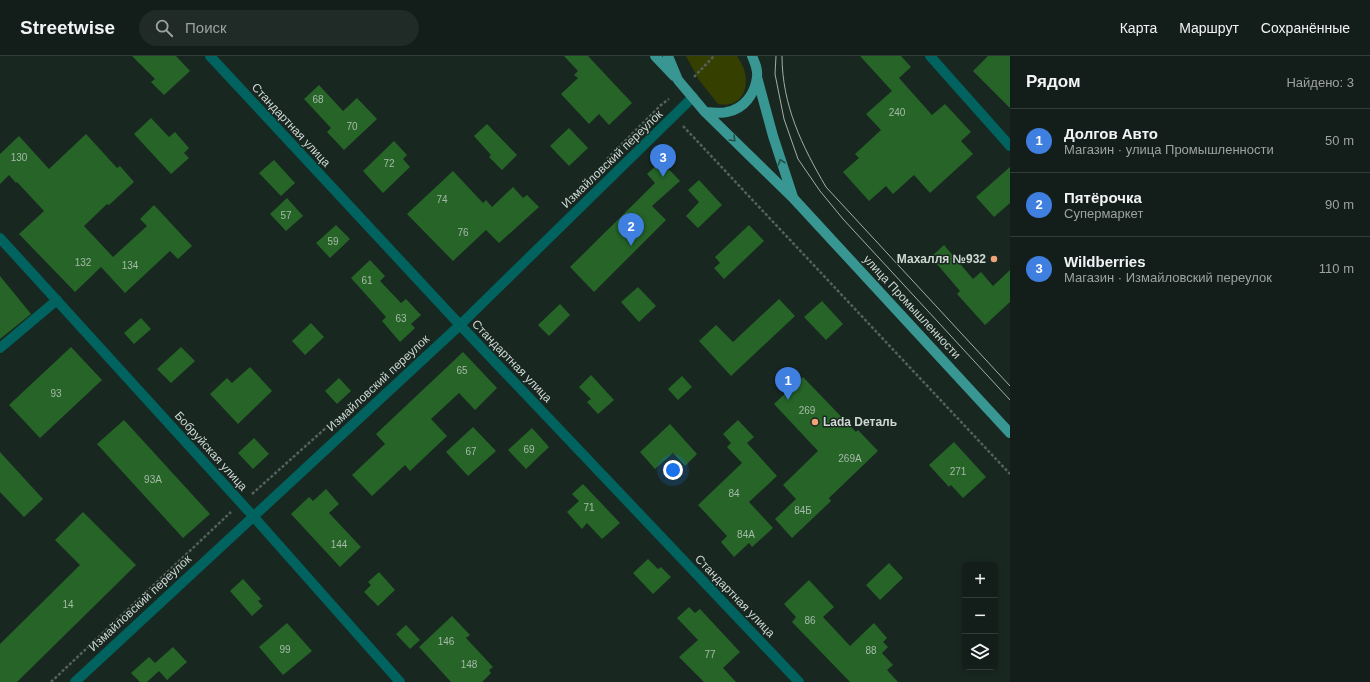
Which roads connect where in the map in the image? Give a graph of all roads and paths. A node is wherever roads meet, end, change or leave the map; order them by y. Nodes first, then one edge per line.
1 (210, 56) edge
2 (655, 56) edge
3 (668, 56) edge
4 (714, 56) edge
5 (930, 56) edge
6 (756, 59) edge
7 (757, 77) junction
8 (681, 84) junction
9 (693, 98) junction
10 (661, 105) junction
11 (705, 112) junction
12 (674, 117) junction
13 (1010, 146) edge
14 (606, 160) dead end
15 (794, 199) junction
16 (0, 238) edge
17 (57, 300) junction
18 (460, 325) junction
19 (0, 348) edge
20 (339, 416) dead end
21 (1010, 433) edge
22 (1010, 474) edge
23 (240, 503) junction
24 (253, 516) junction
25 (51, 682) edge
26 (75, 682) edge
27 (400, 682) edge
28 (799, 682) edge

1 - 18 street, Стандартная улица
2 - 8 main road
3 - 8 main road
4 - 8 path
5 - 13 street
6 - 7 main road, улица Промышленности
7 - 11 main road
15 -> 7 main road, улица Промышленности
8 - 9 main road, улица Промышленности
8 - 10 path
9 - 11 main road, улица Промышленности
9 - 12 street, Измайловский переулок
10 - 12 path
10 - 14 path
11 -> 15 main road, улица Промышленности
12 - 18 street, Измайловский переулок
12 - 22 path
15 - 21 main road, улица Промышленности
16 - 17 street, Бобруйская улица
17 - 19 street
17 - 23 street, Бобруйская улица
18 - 24 street, Измайловский переулок
18 - 28 street, Стандартная улица
20 - 23 path
23 - 24 street, Бобруйская улица
23 - 25 path
24 - 26 street, Измайловский переулок
24 - 27 street, Бобруйская улица

